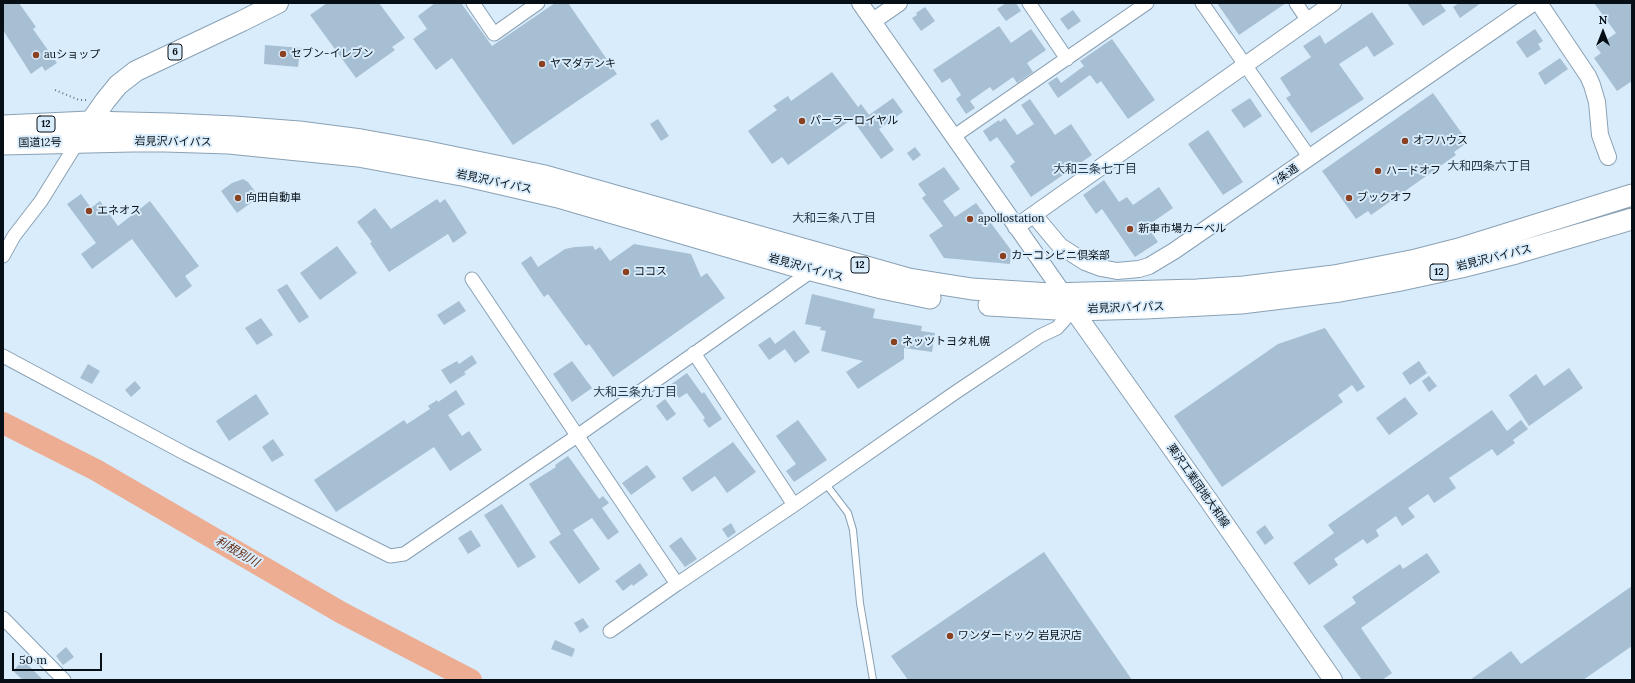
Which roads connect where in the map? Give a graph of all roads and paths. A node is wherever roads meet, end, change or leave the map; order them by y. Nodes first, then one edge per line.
1 (278, 3) edge
2 (473, 3) edge
3 (538, 3) edge
4 (860, 3) edge
5 (899, 3) edge
6 (1029, 3) edge
7 (1147, 3) edge
8 (1202, 3) edge
9 (1296, 3) edge
10 (1333, 3) edge
11 (1532, 3) edge
12 (1538, 3) edge
13 (873, 21) junction
14 (1308, 21) junction
15 (1067, 59) junction
16 (1245, 65) junction
17 (89, 122) junction
18 (3, 126) edge
19 (953, 137) junction
20 (77, 143) junction
21 (3, 144) edge
22 (1608, 157) dead end
23 (1310, 158) junction
24 (1632, 195) edge
25 (1034, 215) junction
26 (1632, 219) edge
27 (1016, 226) junction
28 (3, 256) edge
29 (813, 270) junction
30 (472, 279) dead end
31 (1068, 302) junction
32 (694, 354) junction
33 (3, 356) edge
34 (577, 436) junction
35 (825, 483) junction
36 (794, 505) junction
37 (677, 584) junction
38 (3, 618) edge
39 (610, 630) dead end
40 (64, 680) edge
41 (873, 680) edge
42 (1333, 680) edge

1 - 17 main road, 6
2 - 3 street
4 - 13 street
5 - 13 street
6 - 15 street
7 - 15 street
8 - 16 street
9 - 14 street
10 - 14 street
11 - 23 street, 7条通
12 - 22 street
13 - 19 street
14 - 16 street
15 - 19 street
16 - 23 street
16 - 25 street
17 - 18 highway, 国道12号 / 12
17 - 20 main road, 6
17 - 31 highway, 岩見沢バイパス / 12
19 - 27 street
20 - 21 highway, 国道12号 / 12
20 - 28 street
20 - 29 highway, 岩見沢バイパス / 12
23 - 25 street, 7条通
24 - 31 highway, 岩見沢バイパス / 12
25 - 27 street
26 - 31 highway, 岩見沢バイパス / 12
27 - 31 street
29 - 31 highway, 岩見沢バイパス / 12
29 - 32 street
30 - 34 street
31 - 35 street
31 - 42 main road, 栗沢工業団地大和線
32 - 34 street
32 - 36 street
33 - 34 street
34 - 37 street
35 - 36 street
35 - 41 lane
36 - 37 street
37 - 39 street
38 - 40 street

